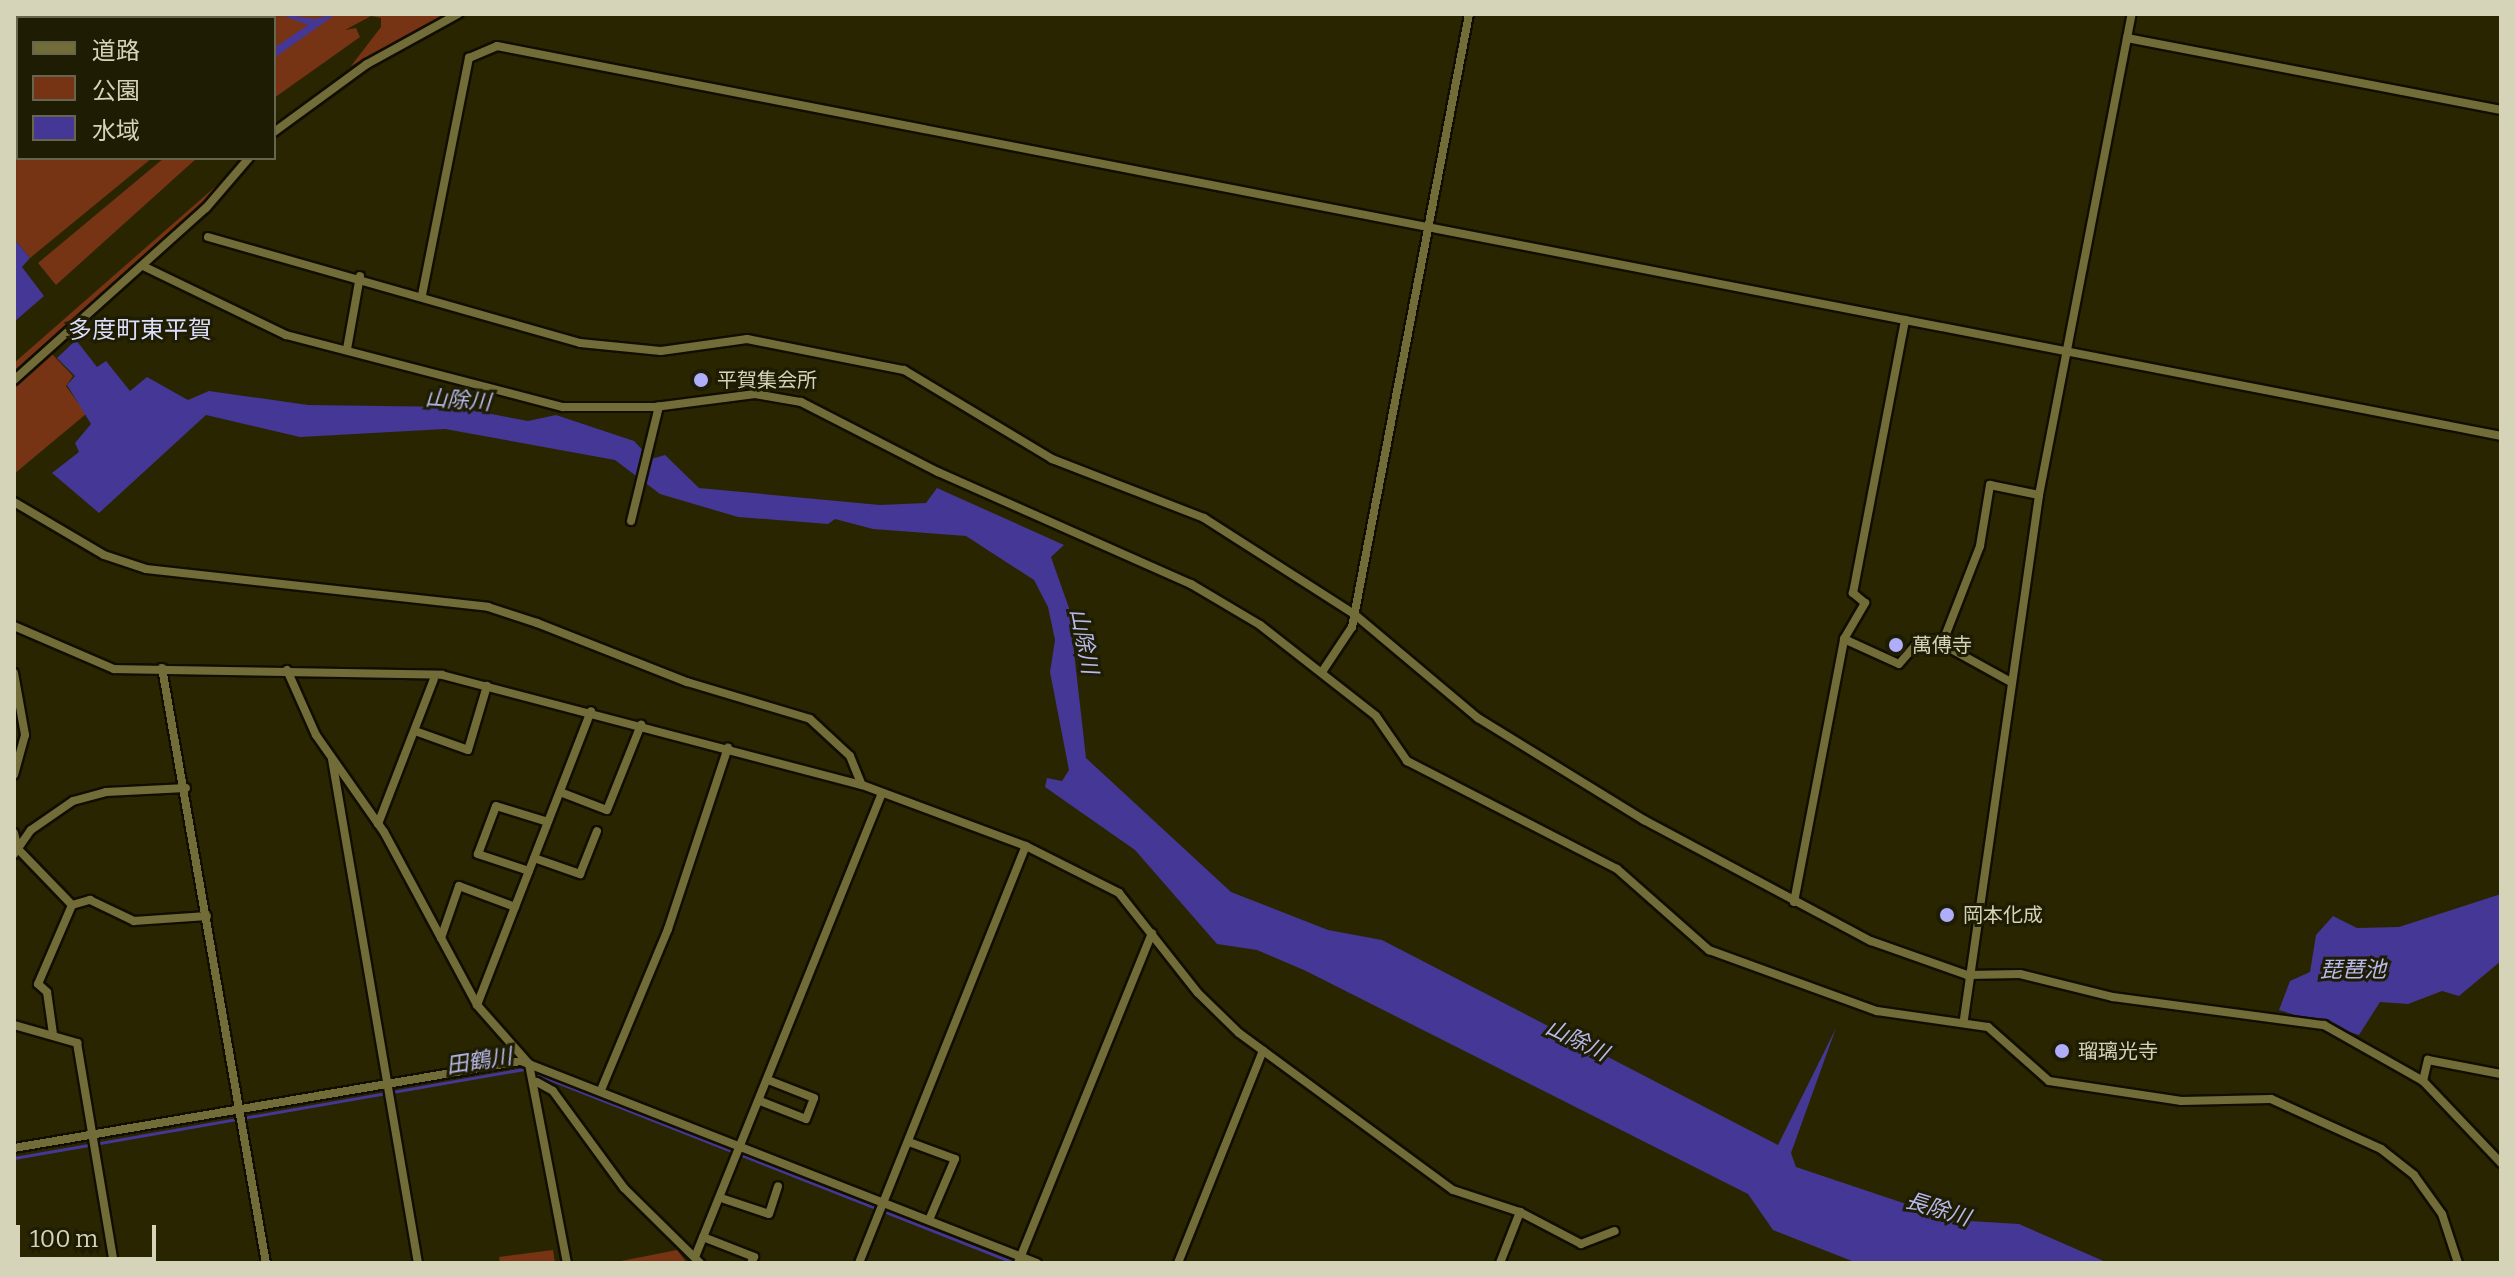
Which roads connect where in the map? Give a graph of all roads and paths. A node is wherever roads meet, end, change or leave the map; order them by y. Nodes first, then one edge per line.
1 (458, 14) edge
2 (1469, 14) edge
3 (2132, 14) edge
4 (2127, 38) junction
5 (2501, 110) edge
6 (276, 130) edge
7 (247, 160) edge
8 (1429, 227) junction
9 (208, 237) dead end
10 (143, 266) junction
11 (360, 276) junction
12 (422, 295) junction
13 (1905, 320) junction
14 (347, 349) junction
15 (2065, 351) junction
16 (14, 380) edge
17 (659, 406) junction
18 (2501, 436) edge
19 (2039, 495) junction
20 (14, 502) edge
21 (631, 521) dead end
22 (1354, 614) junction
23 (14, 626) edge
24 (1944, 638) junction
25 (1844, 639) junction
26 (162, 668) junction
27 (287, 670) junction
28 (1322, 672) junction
29 (14, 673) edge
30 (434, 679) dead end
31 (2009, 681) junction
32 (487, 686) junction
33 (591, 711) junction
34 (641, 725) junction
35 (415, 731) junction
36 (728, 748) junction
37 (332, 758) junction
38 (14, 775) edge
39 (862, 785) junction
40 (186, 788) junction
41 (560, 792) junction
42 (882, 793) junction
43 (548, 822) junction
44 (378, 824) junction
45 (597, 831) dead end
46 (14, 833) edge
47 (1026, 846) junction
48 (16, 852) edge
49 (534, 858) junction
50 (529, 871) junction
51 (1794, 902) junction
52 (72, 905) junction
53 (515, 907) junction
54 (207, 916) junction
55 (1152, 933) junction
56 (441, 938) junction
57 (1967, 975) junction
58 (477, 1005) junction
59 (1964, 1019) junction
60 (14, 1025) edge
61 (53, 1034) junction
62 (1263, 1050) junction
63 (530, 1066) junction
64 (2501, 1074) edge
65 (768, 1080) junction
66 (537, 1081) junction
67 (2423, 1081) junction
68 (386, 1086) junction
69 (601, 1090) junction
70 (760, 1101) junction
71 (240, 1116) junction
72 (93, 1136) junction
73 (909, 1142) junction
74 (14, 1148) edge
75 (741, 1154) junction
76 (2501, 1163) edge
77 (778, 1186) dead end
78 (724, 1199) junction
79 (882, 1204) junction
80 (1520, 1212) junction
81 (929, 1220) junction
82 (1615, 1231) dead end
83 (703, 1237) junction
84 (698, 1260) edge
85 (1020, 1260) edge
86 (114, 1263) edge
87 (266, 1263) edge
88 (418, 1263) edge
89 (567, 1263) edge
90 (751, 1263) edge
91 (859, 1263) edge
92 (1037, 1263) edge
93 (1178, 1263) edge
94 (1500, 1263) edge
95 (2458, 1263) edge

1 - 6 street
2 - 8 street
3 - 4 street
4 - 5 street
4 - 15 street
7 - 10 street
8 - 12 street
8 - 13 street
8 - 22 street
9 - 11 street
10 - 14 street
10 - 16 street
11 - 12 street
11 - 14 street
12 - 22 street
13 - 15 street
13 - 25 street
14 - 17 street
15 - 18 street
15 - 19 street
17 - 21 street
17 - 28 street
19 - 24 street
19 - 31 street
20 - 39 street
22 - 28 street
22 - 51 street
23 - 26 street
24 - 25 street
24 - 31 street
25 - 51 street
26 - 27 street
26 - 40 street
27 - 32 street
27 - 37 street
28 - 59 street
29 - 38 street
30 - 35 street
31 - 57 street
32 - 33 street
32 - 35 street
33 - 34 street
33 - 41 street
34 - 36 street
34 - 41 street
35 - 44 street
36 - 39 street
36 - 69 street
37 - 44 street
37 - 68 street
39 - 42 street
40 - 48 street
40 - 54 street
41 - 43 street
42 - 47 street
42 - 65 street
43 - 49 street
43 - 50 street
44 - 56 street
45 - 49 street
46 - 48 street
47 - 55 street
47 - 73 street
48 - 52 street
49 - 50 street
50 - 53 street
51 - 57 street
52 - 54 street
52 - 61 street
53 - 56 street
53 - 58 street
54 - 71 street
55 - 62 street
55 - 85 street
56 - 58 street
57 - 59 street
57 - 67 street
58 - 63 street
59 - 95 street
60 - 61 street
61 - 72 street
62 - 80 street
62 - 93 street
63 - 66 street
63 - 68 street
63 - 69 street
64 - 67 street
65 - 70 street
65 - 70 street
66 - 84 street
66 - 89 street
67 - 76 street
68 - 71 street
68 - 88 street
69 - 75 street
70 - 75 street
71 - 72 street
71 - 87 street
72 - 74 street
72 - 86 street
73 - 79 street
73 - 81 street
75 - 78 street
75 - 79 street
77 - 78 street
78 - 83 street
79 - 81 street
79 - 91 street
80 - 82 street
80 - 94 street
81 - 85 street
83 - 84 street
83 - 90 street
85 - 92 street

